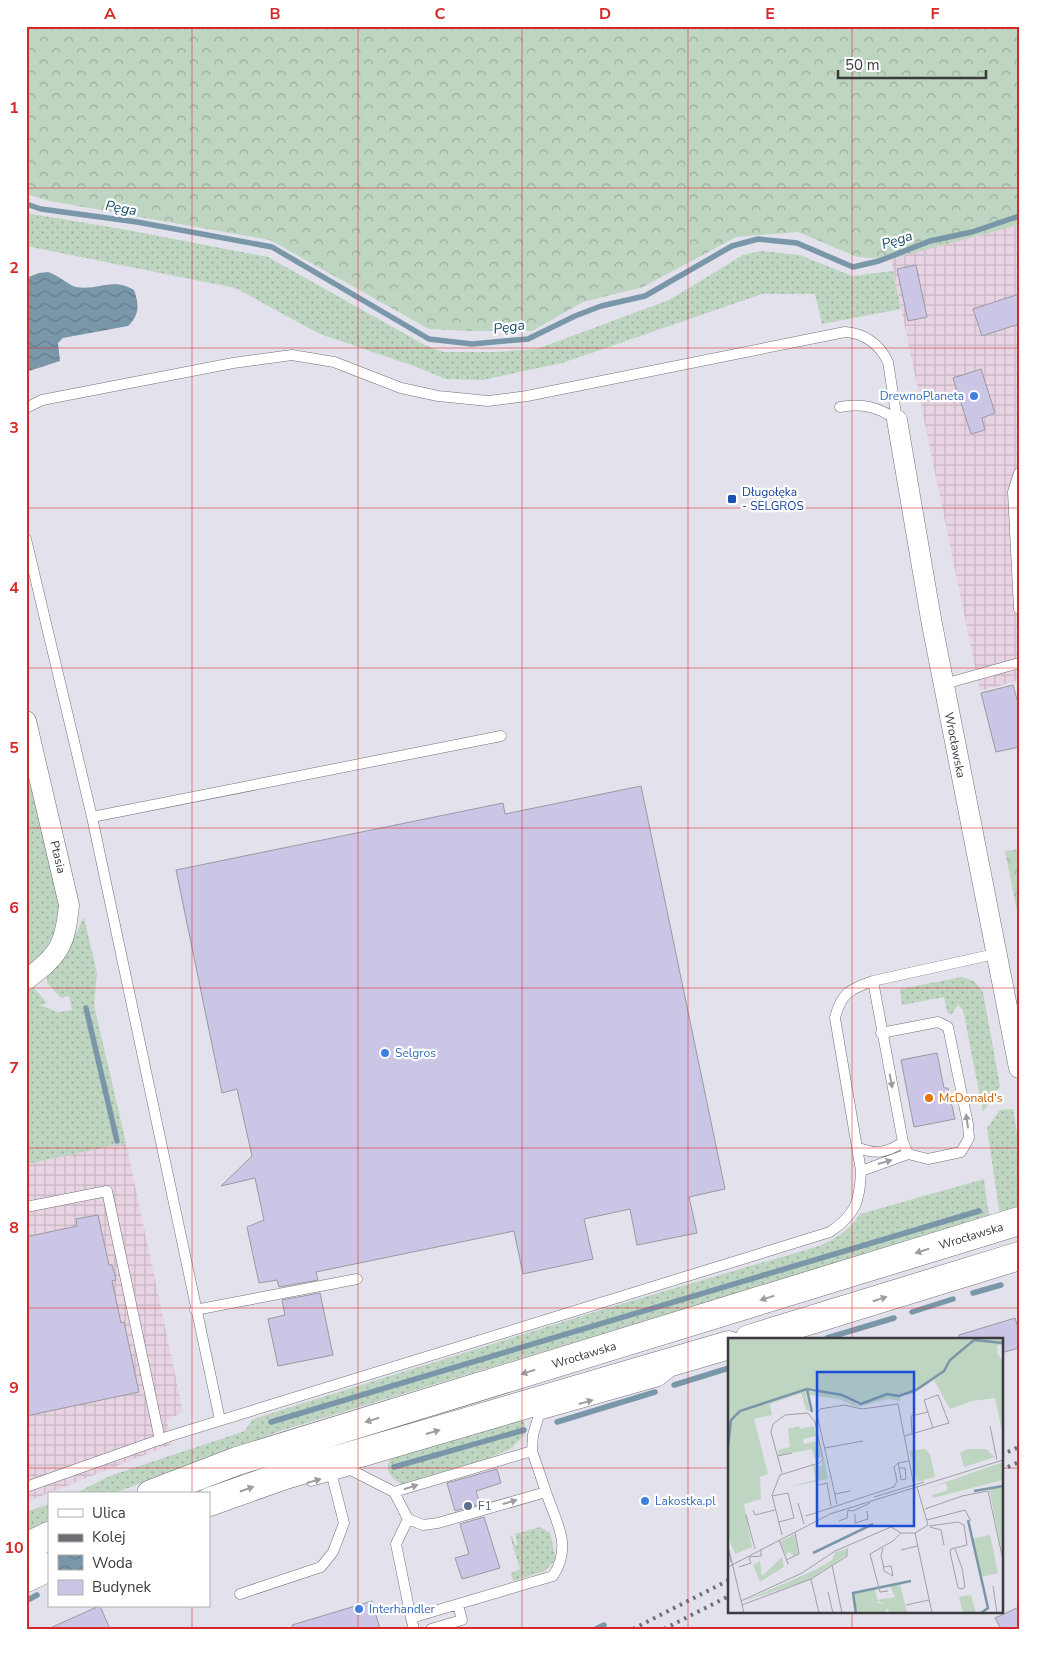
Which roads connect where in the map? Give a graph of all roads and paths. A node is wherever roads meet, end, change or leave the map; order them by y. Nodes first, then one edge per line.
1 (840, 407) dead end
2 (26, 408) edge
3 (897, 420) junction
4 (1019, 473) edge
5 (26, 539) edge
6 (1019, 609) edge
7 (1019, 663) edge
8 (944, 684) junction
9 (26, 721) edge
10 (501, 736) dead end
11 (92, 817) junction
12 (995, 954) junction
13 (26, 980) edge
14 (873, 981) junction
15 (881, 1034) junction
16 (1019, 1068) edge
17 (903, 1142) junction
18 (857, 1147) junction
19 (908, 1154) junction
20 (861, 1171) junction
21 (26, 1207) edge
22 (1019, 1221) edge
23 (1019, 1256) edge
24 (357, 1279) dead end
25 (196, 1310) junction
26 (752, 1338) edge
27 (728, 1345) edge
28 (694, 1356) junction
29 (220, 1420) junction
30 (160, 1440) junction
31 (532, 1451) junction
32 (332, 1476) junction
33 (289, 1482) junction
34 (26, 1487) edge
35 (155, 1492) edge
36 (394, 1492) junction
37 (546, 1492) junction
38 (210, 1502) edge
39 (408, 1519) junction
40 (48, 1536) edge
41 (26, 1547) edge
42 (48, 1567) edge
43 (26, 1578) edge
44 (240, 1594) dead end
45 (458, 1604) junction
46 (411, 1618) junction
47 (462, 1624) edge
48 (414, 1629) edge
49 (431, 1629) edge

1 - 3 lane
2 - 3 lane
3 - 8 street, Wrocławska
4 - 6 lane
5 - 11 lane
7 - 8 lane
8 - 12 street, Wrocławska
9 - 13 street, Ptasia
10 - 11 lane
11 - 25 lane
12 - 14 lane
12 - 16 street, Wrocławska
14 - 15 lane
14 - 18 lane
15 -> 17 lane
19 -> 15 lane
17 - 18 lane
17 - 19 lane
18 - 20 lane
20 -> 19 lane
20 - 29 lane
21 - 30 lane
22 -> 35 main road, Wrocławska
26 -> 23 main road
24 - 25 lane
25 - 29 lane
27 - 28 main road
31 -> 28 lane
33 -> 28 main road
29 - 30 lane
30 - 34 lane
36 -> 31 lane
31 - 37 lane
33 -> 32 lane
32 - 36 lane
32 - 44 lane
38 -> 33 main road
36 - 39 lane
39 -> 37 lane
37 - 45 lane
39 - 46 lane
40 - 41 main road
42 - 43 main road
45 - 46 lane
45 - 47 lane
46 - 48 lane
47 - 49 lane

